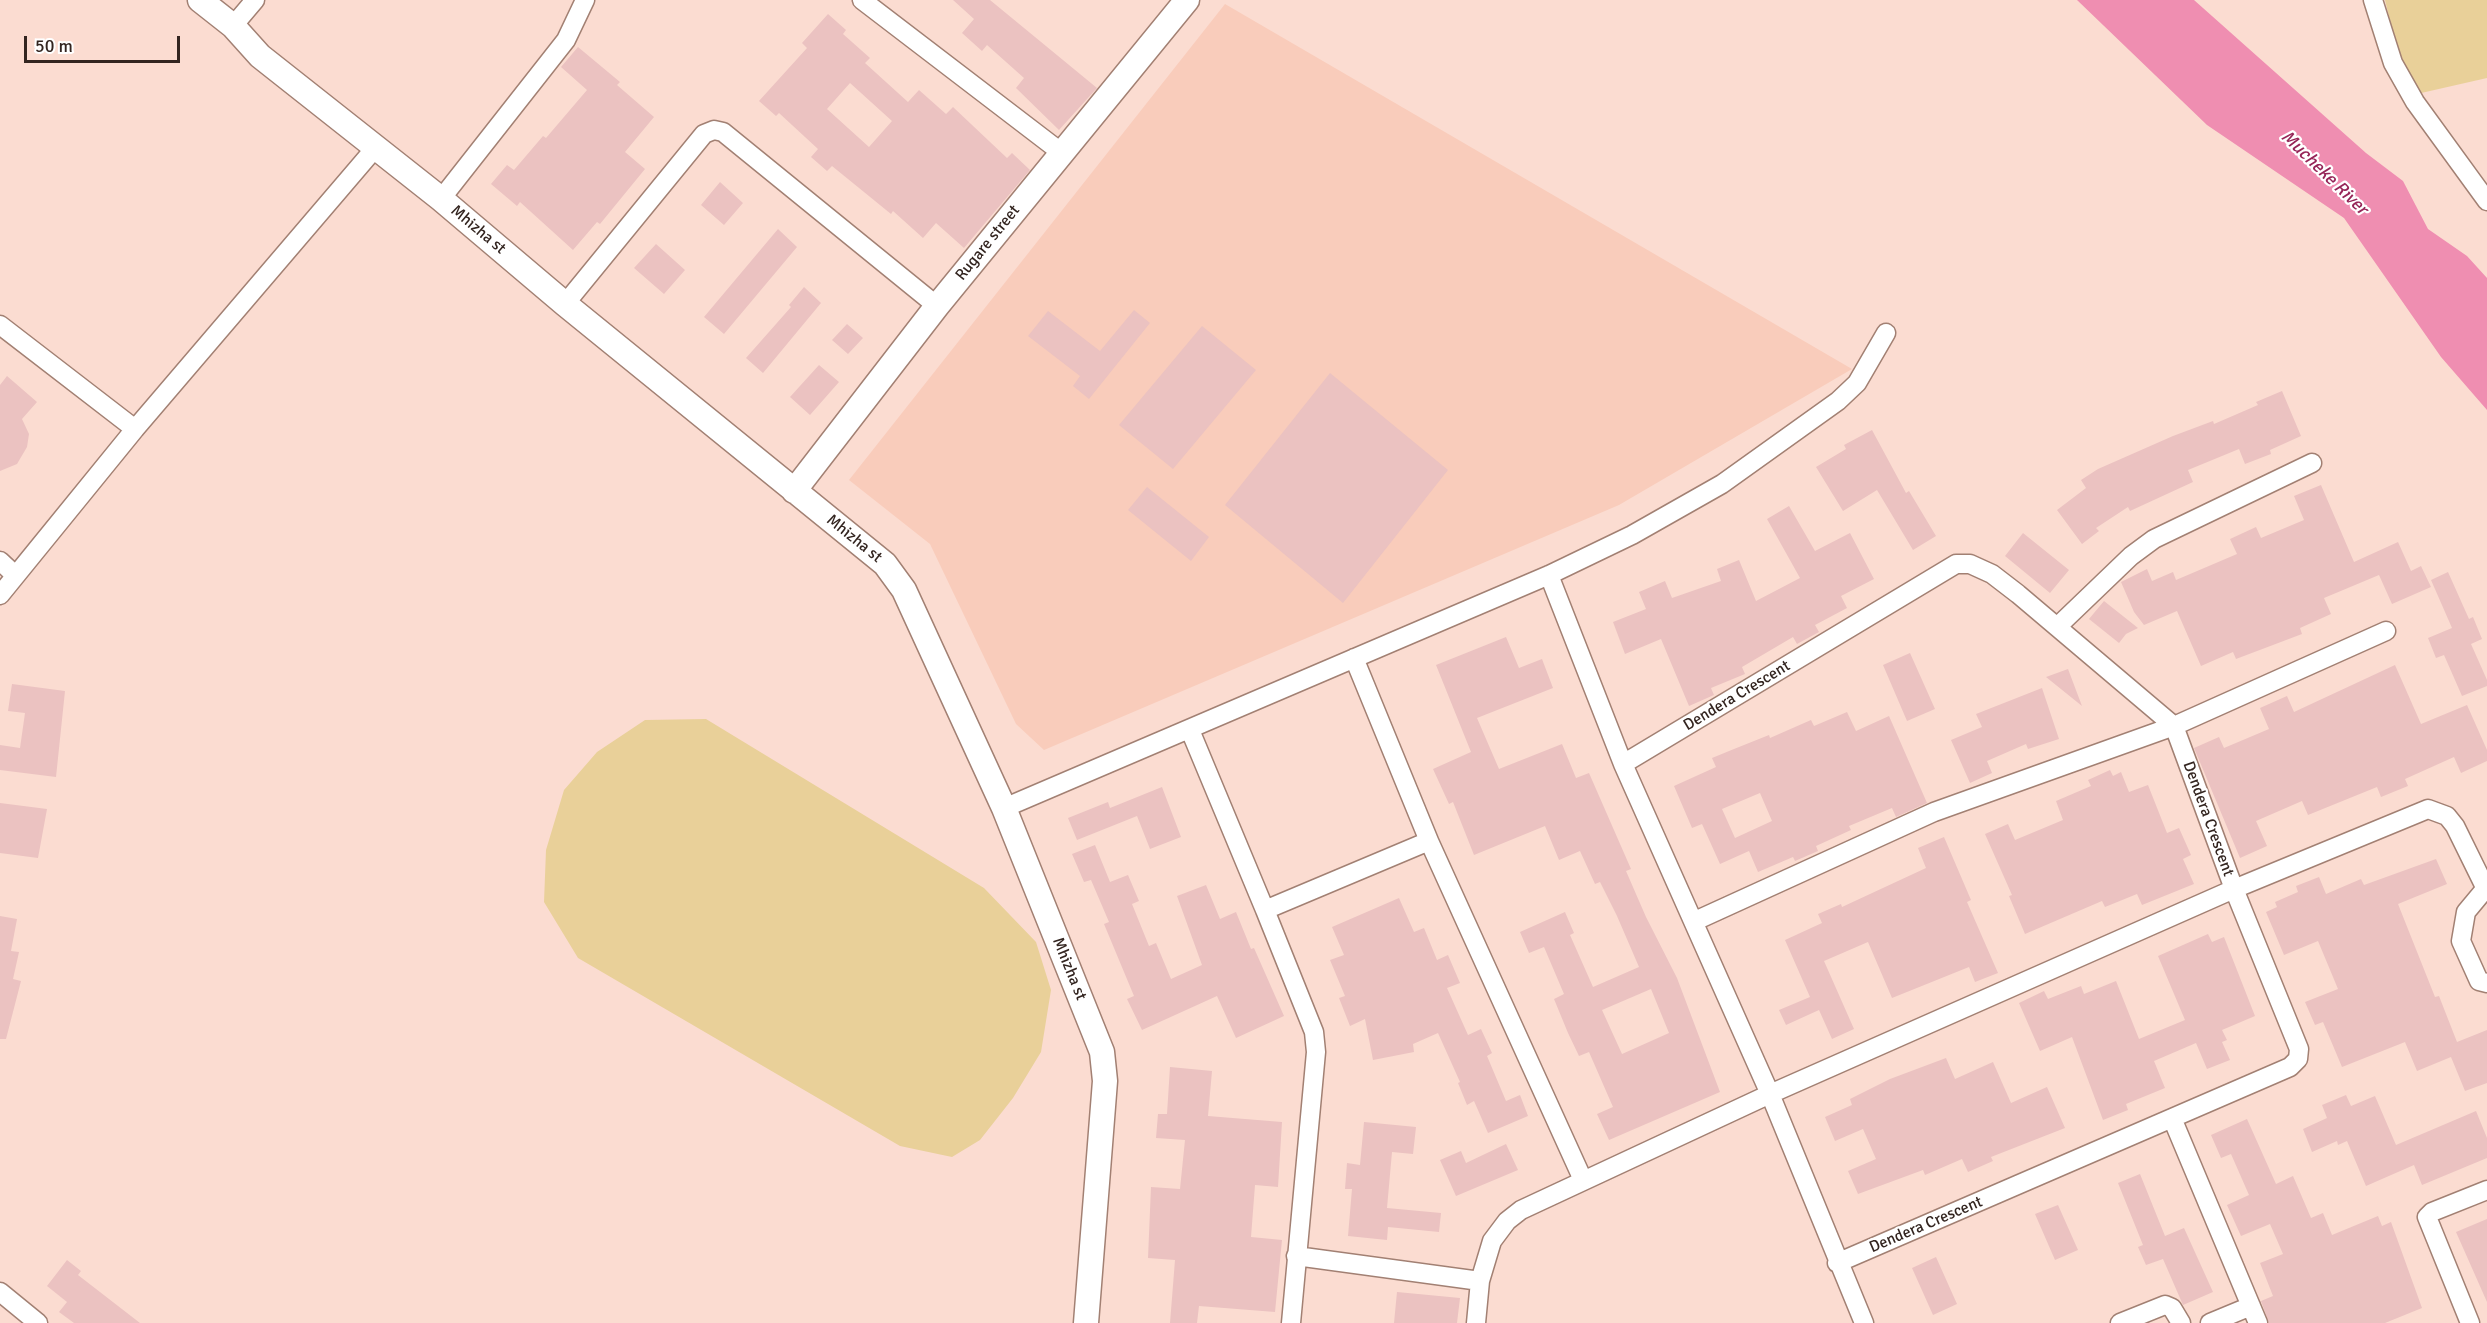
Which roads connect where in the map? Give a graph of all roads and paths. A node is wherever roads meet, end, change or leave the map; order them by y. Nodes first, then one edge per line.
1 (200, 0) edge
2 (255, 0) edge
3 (585, 0) edge
4 (862, 0) edge
5 (1187, 0) edge
6 (2373, 0) edge
7 (233, 27) junction
8 (376, 147) junction
9 (1062, 153) junction
10 (441, 199) junction
11 (2487, 201) edge
12 (566, 304) junction
13 (937, 306) junction
14 (0, 325) edge
15 (1887, 333) dead end
16 (135, 429) junction
17 (2312, 463) dead end
18 (795, 491) junction
19 (0, 561) edge
20 (1549, 574) junction
21 (15, 575) junction
22 (0, 595) edge
23 (2057, 627) junction
24 (2386, 631) dead end
25 (1354, 658) junction
26 (2174, 726) junction
27 (1190, 730) junction
28 (1623, 764) junction
29 (1004, 808) junction
30 (1430, 841) junction
31 (2234, 889) junction
32 (2486, 889) edge
33 (1265, 910) junction
34 (1695, 921) junction
35 (2487, 983) edge
36 (1770, 1094) junction
37 (2172, 1118) junction
38 (1583, 1180) junction
39 (2487, 1191) edge
40 (1296, 1256) junction
41 (1837, 1263) junction
42 (1480, 1281) junction
43 (0, 1292) edge
44 (2255, 1315) edge
45 (1478, 1320) edge
46 (38, 1323) edge
47 (1086, 1323) edge
48 (1291, 1323) edge
49 (1864, 1323) edge
50 (2120, 1323) edge
51 (2181, 1323) edge
52 (2210, 1323) edge
53 (2470, 1323) edge

1 - 7 street, Mhizha st
2 - 7 street
3 - 10 street
4 - 9 street
5 - 9 street, Rugare street
6 - 11 street
7 - 8 street, Mhizha st
8 - 10 street, Mhizha st
8 - 16 street
9 - 13 street, Rugare street
10 - 12 street, Mhizha st
12 - 13 street
12 - 18 street, Mhizha st
13 - 18 street, Rugare street
14 - 16 street
15 - 20 street
16 - 21 street
17 - 23 street
18 - 29 street, Mhizha st
19 - 21 street
20 - 25 street
20 - 28 street
21 - 22 street
23 - 26 street, Dendera Crescent
23 - 28 street, Dendera Crescent
24 - 26 street
25 - 27 street
25 - 30 street
26 - 31 street, Dendera Crescent
26 - 34 street
27 - 29 street
27 - 33 street
28 - 34 street
29 - 47 street, Mhizha st
30 - 33 street
30 - 38 street
31 - 32 street
31 - 36 street
31 - 37 street, Dendera Crescent
32 - 35 street
33 - 40 street
34 - 36 street
36 - 38 street
36 - 41 street
37 - 41 street, Dendera Crescent
37 - 44 street
38 - 42 street
39 - 53 street
40 - 42 street
40 - 48 street
41 - 49 street
42 - 45 street
43 - 46 street
44 - 52 street
50 - 51 street

